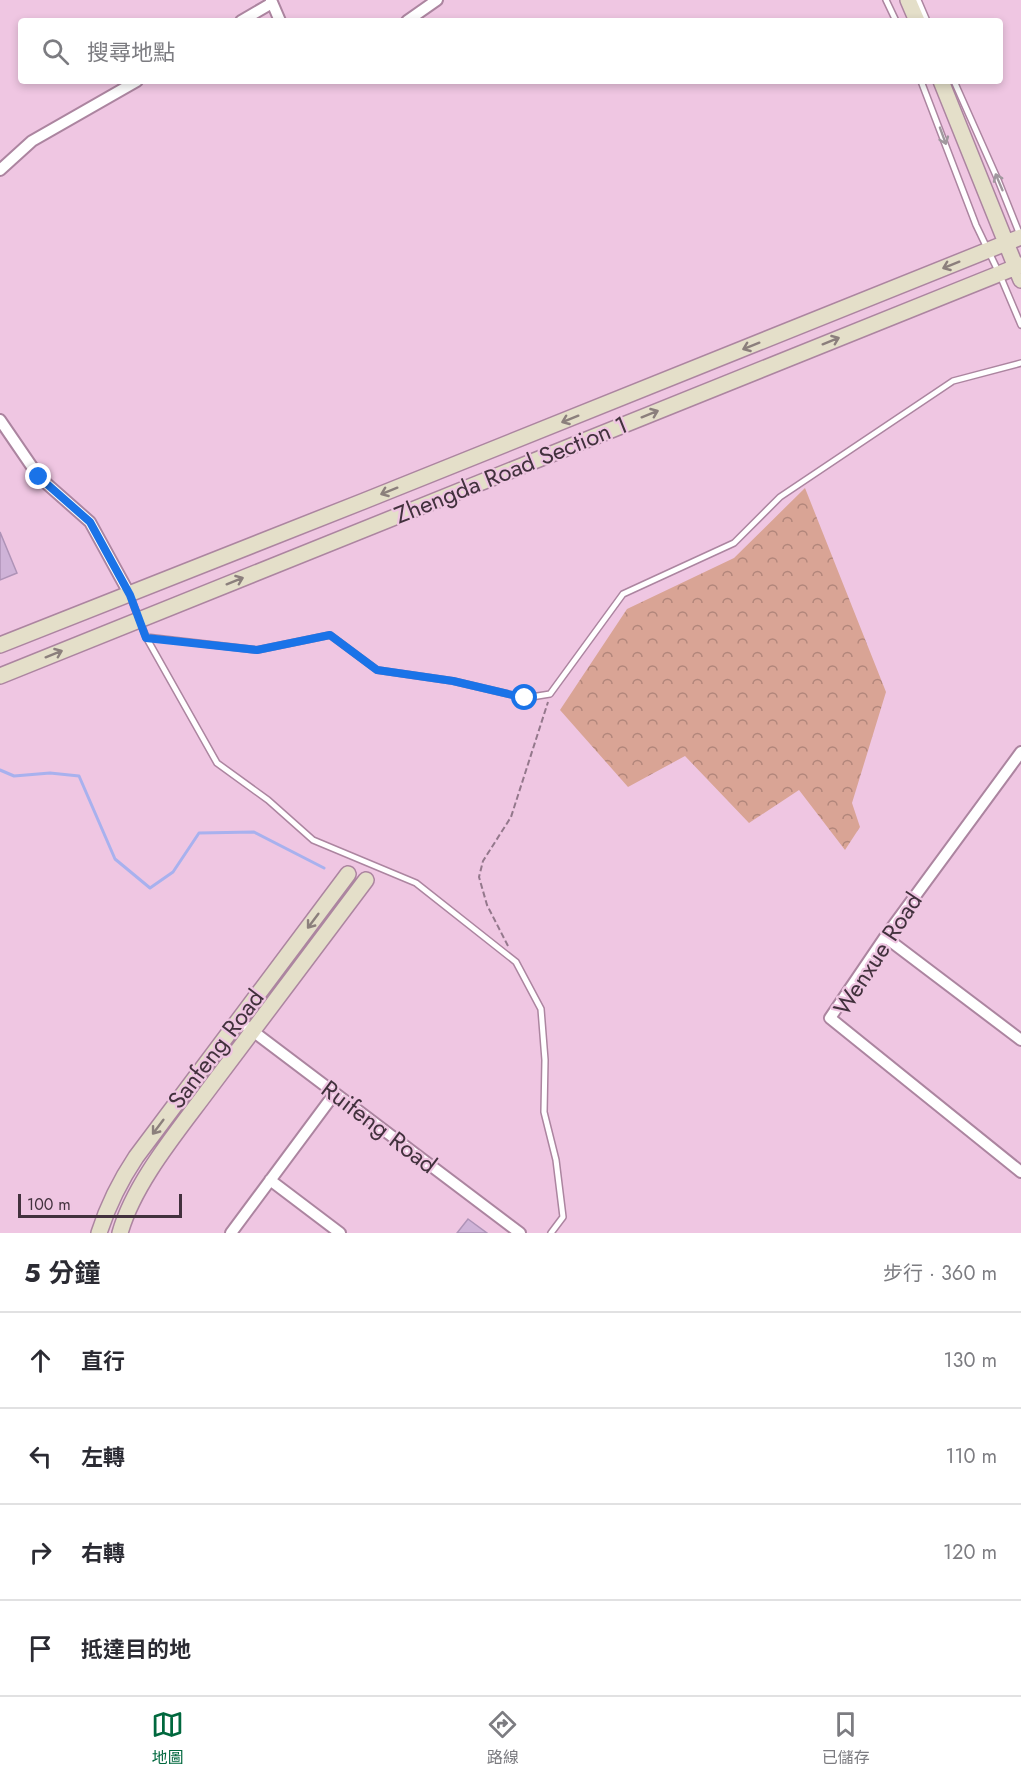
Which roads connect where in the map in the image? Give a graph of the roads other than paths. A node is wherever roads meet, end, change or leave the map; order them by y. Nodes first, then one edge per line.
1 (437, 0) edge
2 (886, 0) edge
3 (894, 0) edge
4 (908, 0) edge
5 (918, 0) edge
6 (272, 1) edge
7 (892, 10) junction
8 (246, 18) edge
9 (279, 18) edge
10 (411, 18) edge
11 (895, 18) edge
12 (916, 18) edge
13 (926, 18) edge
14 (132, 84) edge
15 (922, 84) edge
16 (942, 84) edge
17 (955, 84) edge
18 (0, 170) edge
19 (1021, 237) edge
20 (1005, 243) junction
21 (988, 250) junction
22 (1019, 271) edge
23 (999, 273) junction
24 (1021, 325) edge
25 (1021, 363) edge
26 (0, 420) edge
27 (130, 595) junction
28 (140, 620) junction
29 (146, 638) junction
30 (0, 645) edge
31 (0, 676) edge
32 (1021, 752) edge
33 (348, 874) dead end
34 (366, 880) dead end
35 (885, 937) junction
36 (238, 1020) junction
37 (252, 1031) junction
38 (1021, 1040) edge
39 (335, 1093) junction
40 (1021, 1172) edge
41 (270, 1180) junction
42 (99, 1233) edge
43 (120, 1233) edge
44 (231, 1233) edge
45 (340, 1233) edge
46 (520, 1233) edge
47 (551, 1233) edge

1 - 10 street
2 - 7 lane
3 - 7 lane
4 - 12 main road
5 - 13 lane
6 - 8 street
6 - 9 street
7 - 11 lane
14 - 18 street
15 -> 21 lane
16 - 20 main road
19 -> 17 lane
19 - 20 main road, Zhengda Road Section 1
20 - 21 main road, Zhengda Road Section 1
20 - 22 main road
21 - 23 lane
21 -> 27 main road, Zhengda Road Section 1
22 - 23 main road, Zhengda Road Section 1
23 - 24 lane
28 -> 23 main road, Zhengda Road Section 1
25 - 29 lane
26 - 27 street
27 - 28 lane
27 - 30 main road, Zhengda Road Section 1
28 - 29 lane
31 -> 28 main road, Zhengda Road Section 1
29 - 47 lane
32 - 35 street, Wenxue Road
33 -> 36 main road, Sanfeng Road
34 - 37 main road, Sanfeng Road
35 - 38 street
35 - 40 street, Wenxue Road
36 - 37 street, Ruifeng Road
36 -> 42 main road, Sanfeng Road
37 - 39 street, Ruifeng Road
37 - 43 main road, Sanfeng Road
39 - 41 street
39 - 46 street, Ruifeng Road
41 - 44 street
41 - 45 street

